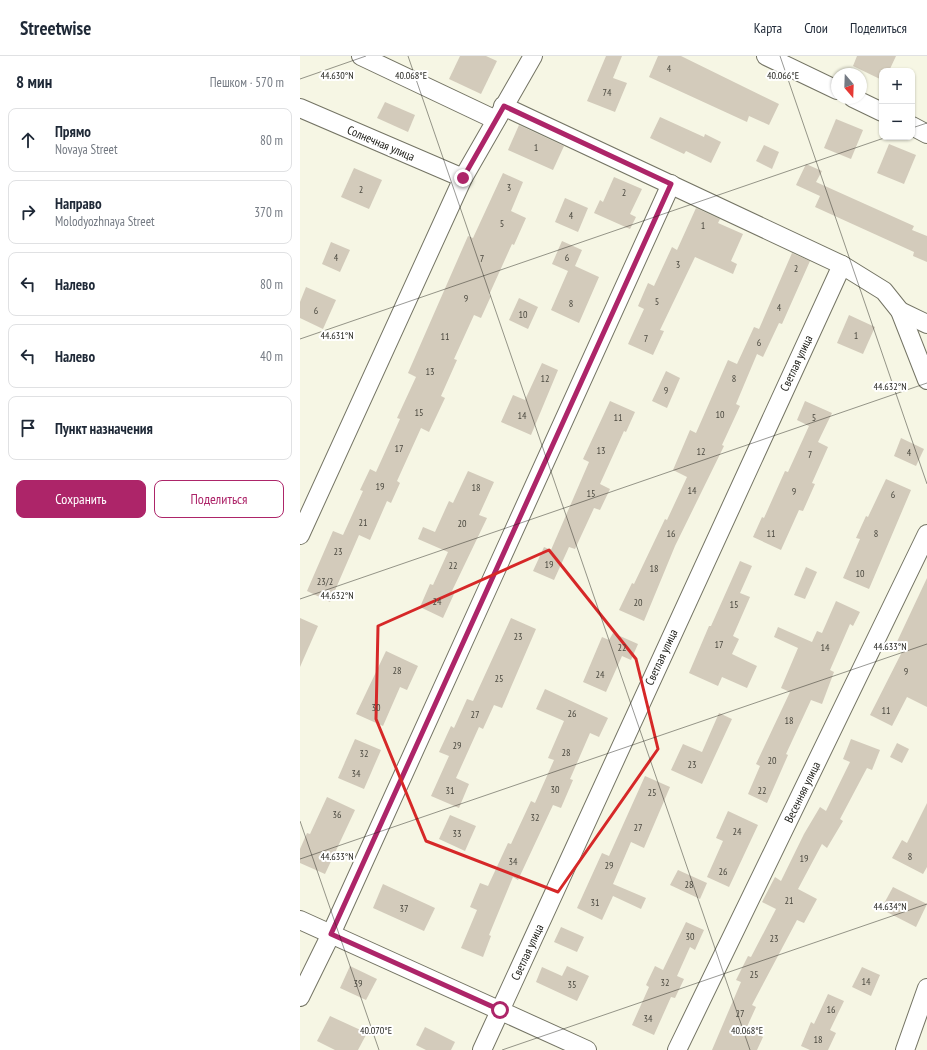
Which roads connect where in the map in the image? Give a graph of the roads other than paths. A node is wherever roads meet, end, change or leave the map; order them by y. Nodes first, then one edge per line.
1 (361, 56) edge
2 (534, 56) edge
3 (766, 56) edge
4 (831, 87) edge
5 (865, 104) edge
6 (300, 108) edge
7 (879, 111) edge
8 (506, 112) junction
9 (915, 128) edge
10 (927, 134) edge
11 (463, 178) junction
12 (671, 184) junction
13 (842, 265) junction
14 (900, 311) junction
15 (927, 324) edge
16 (927, 380) edge
17 (927, 534) edge
18 (300, 535) edge
19 (300, 920) edge
20 (331, 934) junction
21 (927, 988) edge
22 (300, 997) edge
23 (500, 1010) junction
24 (482, 1050) edge
25 (587, 1050) edge
26 (678, 1050) edge
27 (905, 1050) edge

1 - 8 street
2 - 8 street
3 - 4 street
5 - 7 street
6 - 11 street, Солнечная улица
8 - 11 street
8 - 12 street
9 - 10 street
11 - 18 street
12 - 13 street
12 - 20 street
13 - 14 street
13 - 23 street, Светлая улица
14 - 15 street
14 - 16 street
17 - 26 street, Весенняя улица
19 - 20 street
20 - 22 street
20 - 23 street
21 - 27 street
23 - 24 street, Светлая улица
23 - 25 street

